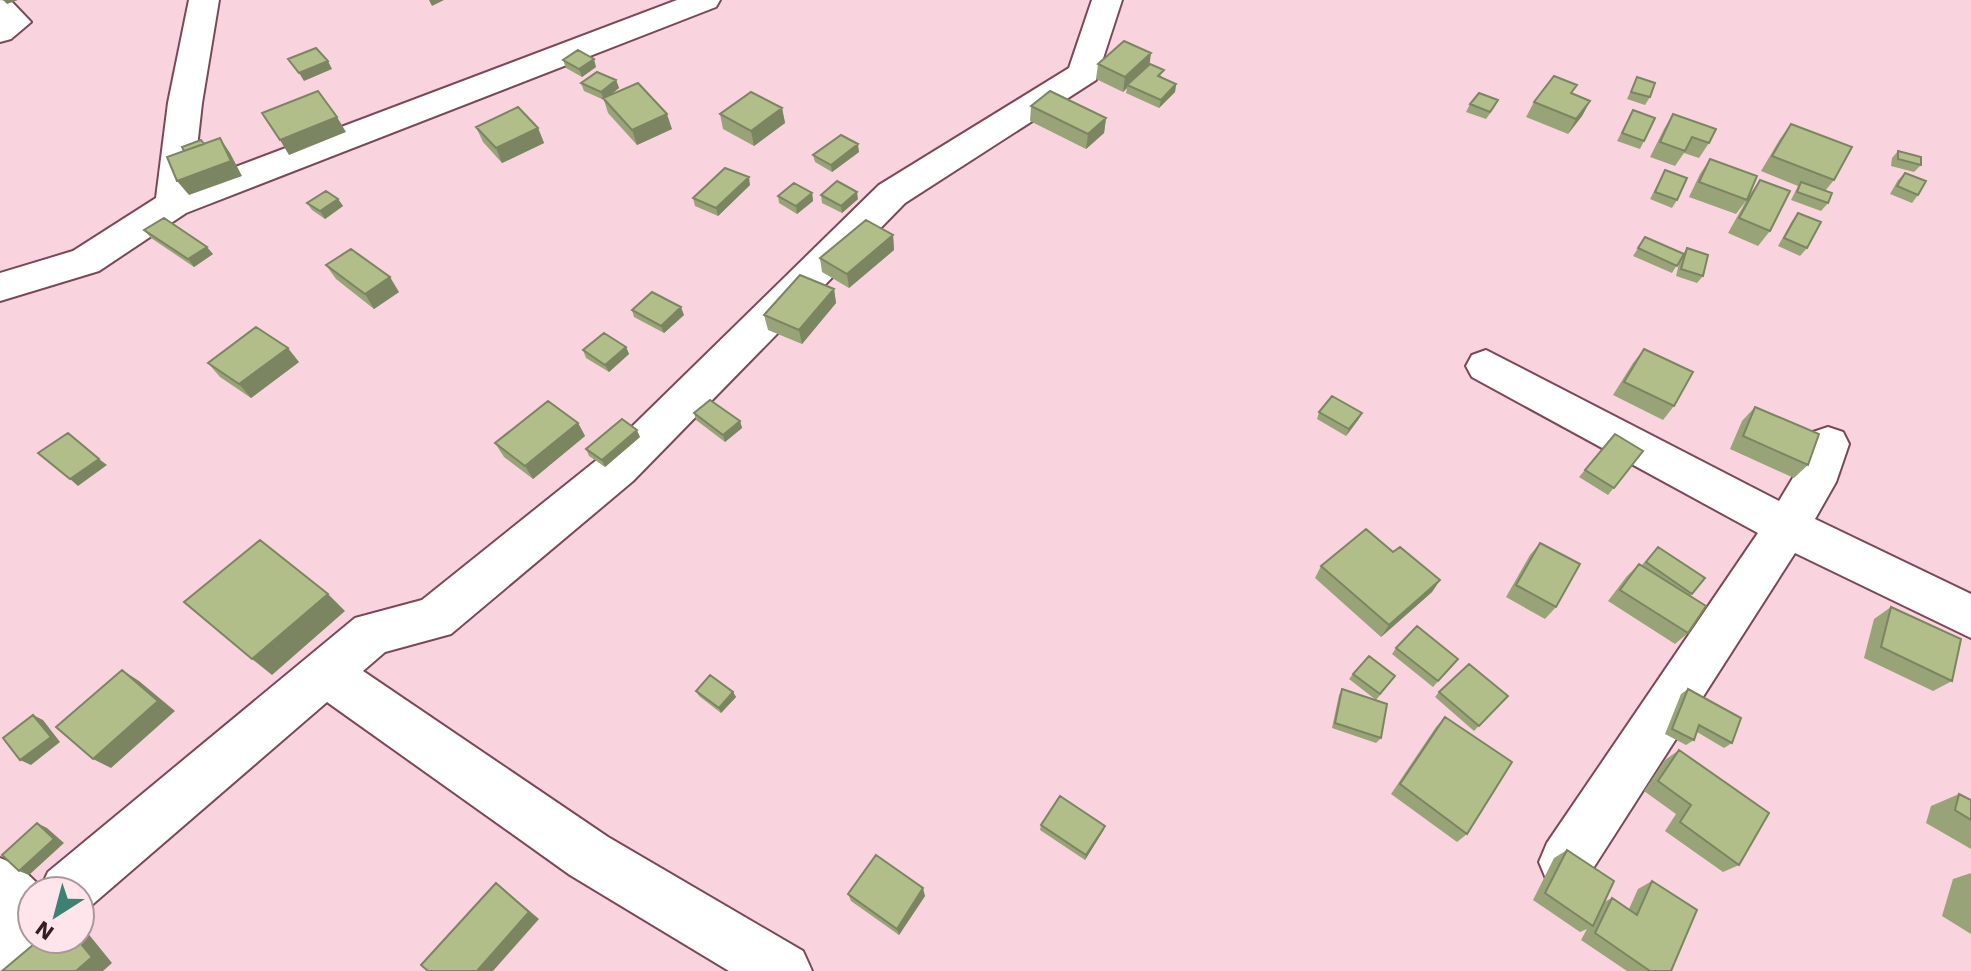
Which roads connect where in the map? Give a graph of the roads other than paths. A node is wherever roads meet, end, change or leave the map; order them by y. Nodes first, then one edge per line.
1 (204, 0) edge
2 (705, 0) edge
3 (1107, 0) edge
4 (0, 8) edge
5 (0, 32) edge
6 (173, 204) junction
7 (0, 287) edge
8 (1486, 366) dead end
9 (1828, 444) dead end
10 (1787, 527) junction
11 (1971, 617) edge
12 (325, 673) junction
13 (1566, 862) edge
14 (86, 875) edge
15 (0, 885) edge
16 (16, 902) edge
17 (16, 945) edge
18 (0, 970) edge
19 (783, 971) edge

1 - 6 street
2 - 6 street
3 - 12 street
4 - 5 street
6 - 7 street
8 - 10 street
9 - 10 street
10 - 11 street
10 - 13 street
12 - 14 street
12 - 19 street
15 - 16 street
17 - 18 street

